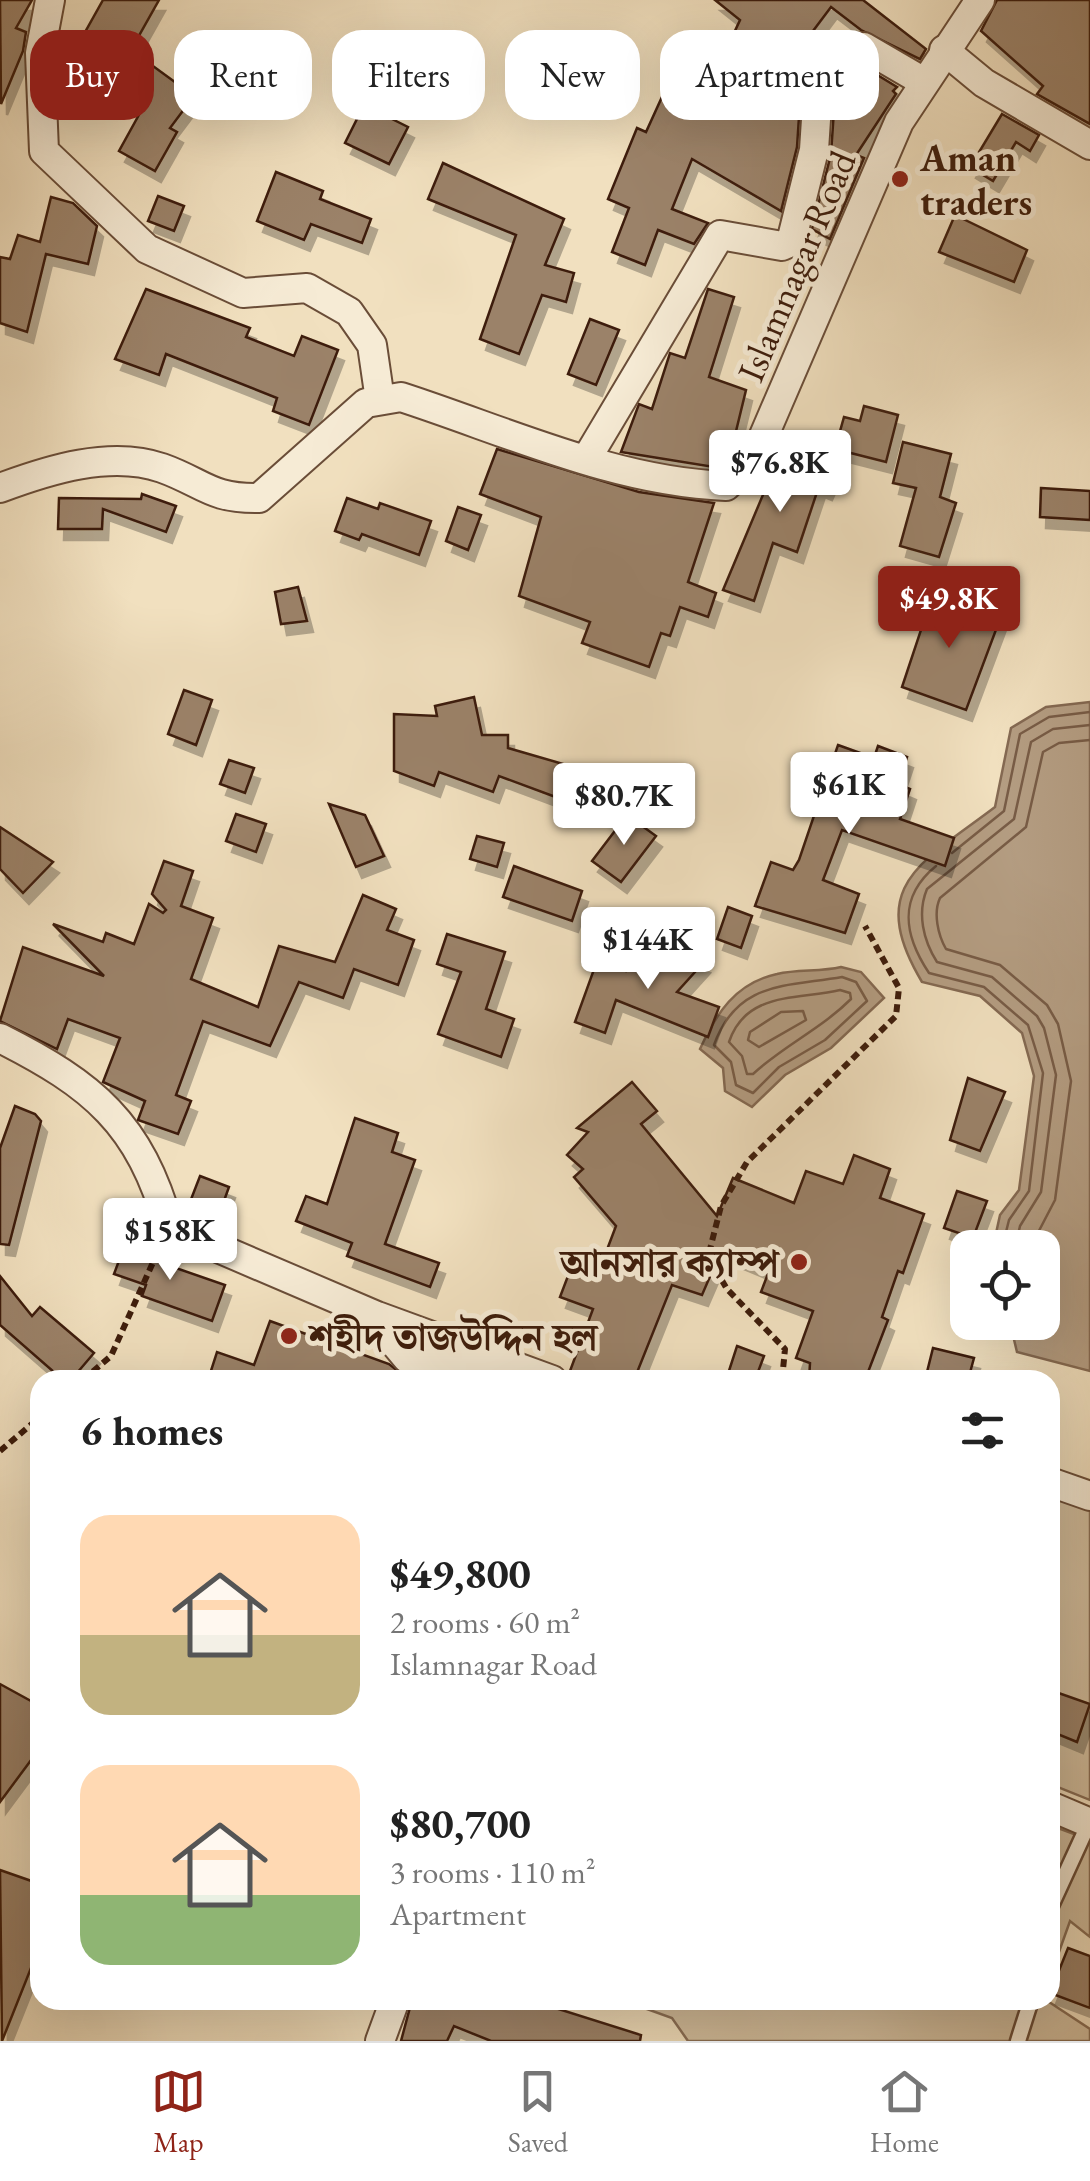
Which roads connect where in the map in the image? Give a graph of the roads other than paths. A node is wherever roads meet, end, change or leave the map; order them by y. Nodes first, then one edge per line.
1 (50, 0) edge
2 (980, 0) edge
3 (944, 50) junction
4 (924, 82) junction
5 (1090, 145) edge
6 (380, 400) junction
7 (587, 458) junction
8 (0, 488) edge
9 (0, 1038) edge
10 (368, 1312) junction
11 (474, 1370) edge
12 (525, 1370) edge
13 (1060, 1486) edge
14 (1090, 1496) edge
15 (1060, 1810) edge
16 (1090, 1823) edge
17 (1060, 1887) edge
18 (391, 2010) edge
19 (1029, 2010) edge
20 (380, 2041) edge
21 (1018, 2041) edge

1 - 6 street
2 - 3 street, Islamnagar Road
3 - 4 street, Islamnagar Road
3 - 5 street
4 - 7 street, Islamnagar Road
4 - 7 street
6 - 7 street, Islamnagar Road
6 - 8 street
9 - 10 street
10 - 11 street
10 - 12 street
13 - 14 street
15 - 16 street
16 - 17 lane
18 - 20 street
19 - 21 lane

